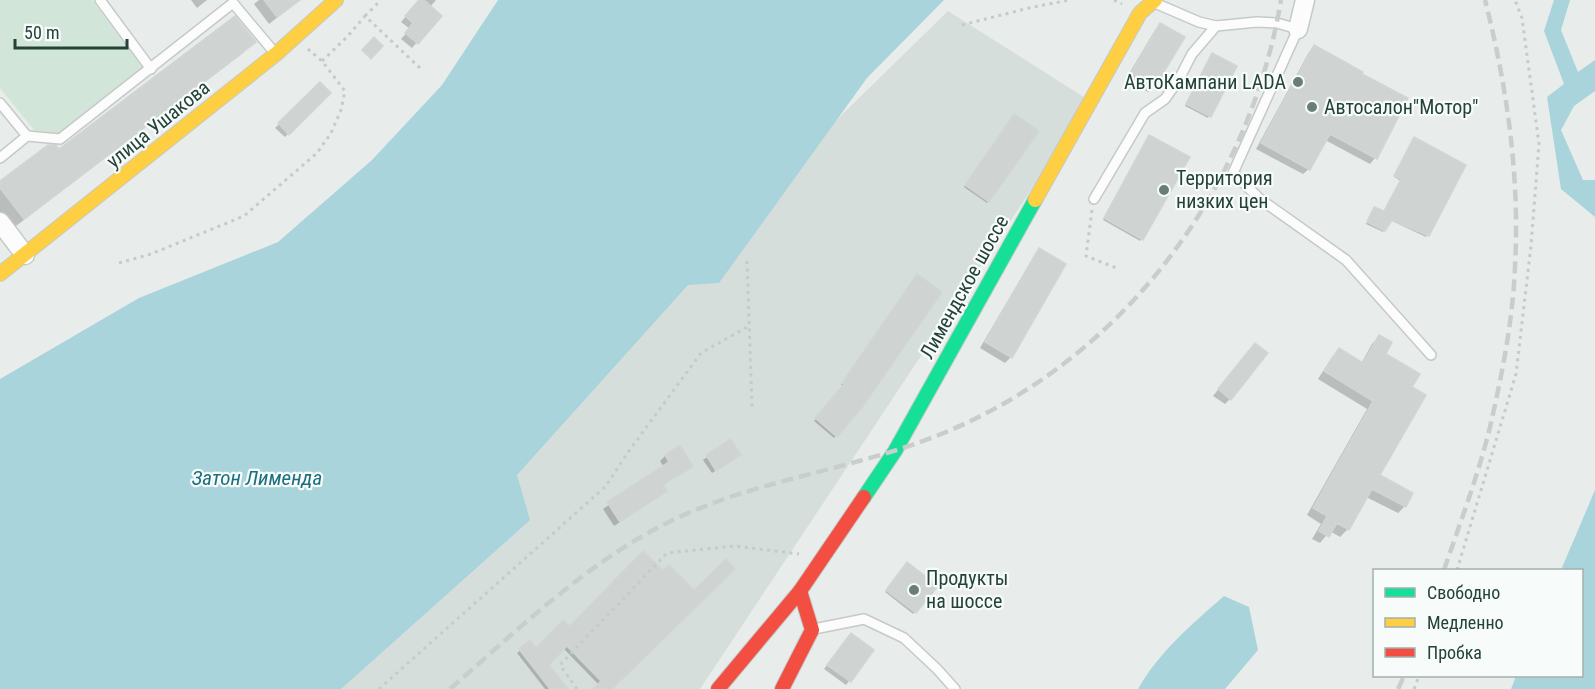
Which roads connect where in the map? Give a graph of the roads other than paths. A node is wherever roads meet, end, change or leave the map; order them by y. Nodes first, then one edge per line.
1 (100, 0) edge
2 (336, 0) edge
3 (1305, 0) edge
4 (1154, 1) edge
5 (235, 2) edge
6 (1216, 26) junction
7 (1298, 29) junction
8 (276, 54) junction
9 (151, 69) junction
10 (0, 103) edge
11 (27, 136) junction
12 (0, 158) edge
13 (1094, 199) road end
14 (0, 222) edge
15 (24, 255) junction
16 (0, 274) edge
17 (1431, 355) dead end
18 (800, 591) junction
19 (812, 630) junction
20 (718, 689) edge
21 (782, 689) edge
22 (955, 689) edge

1 - 9 lane
2 - 8 main road, улица Ушакова
3 - 7 street
4 - 6 lane
4 - 18 main road, Лимендское шоссе
5 - 8 lane
5 - 9 lane
6 - 7 lane
6 - 13 lane
7 - 17 lane
8 - 15 main road, улица Ушакова
9 - 11 lane
10 - 11 lane
11 - 12 lane
14 - 15 street
15 - 16 main road, улица Ушакова
18 - 19 main road
18 - 20 main road, Лимендское шоссе
19 - 21 main road
19 - 22 lane

